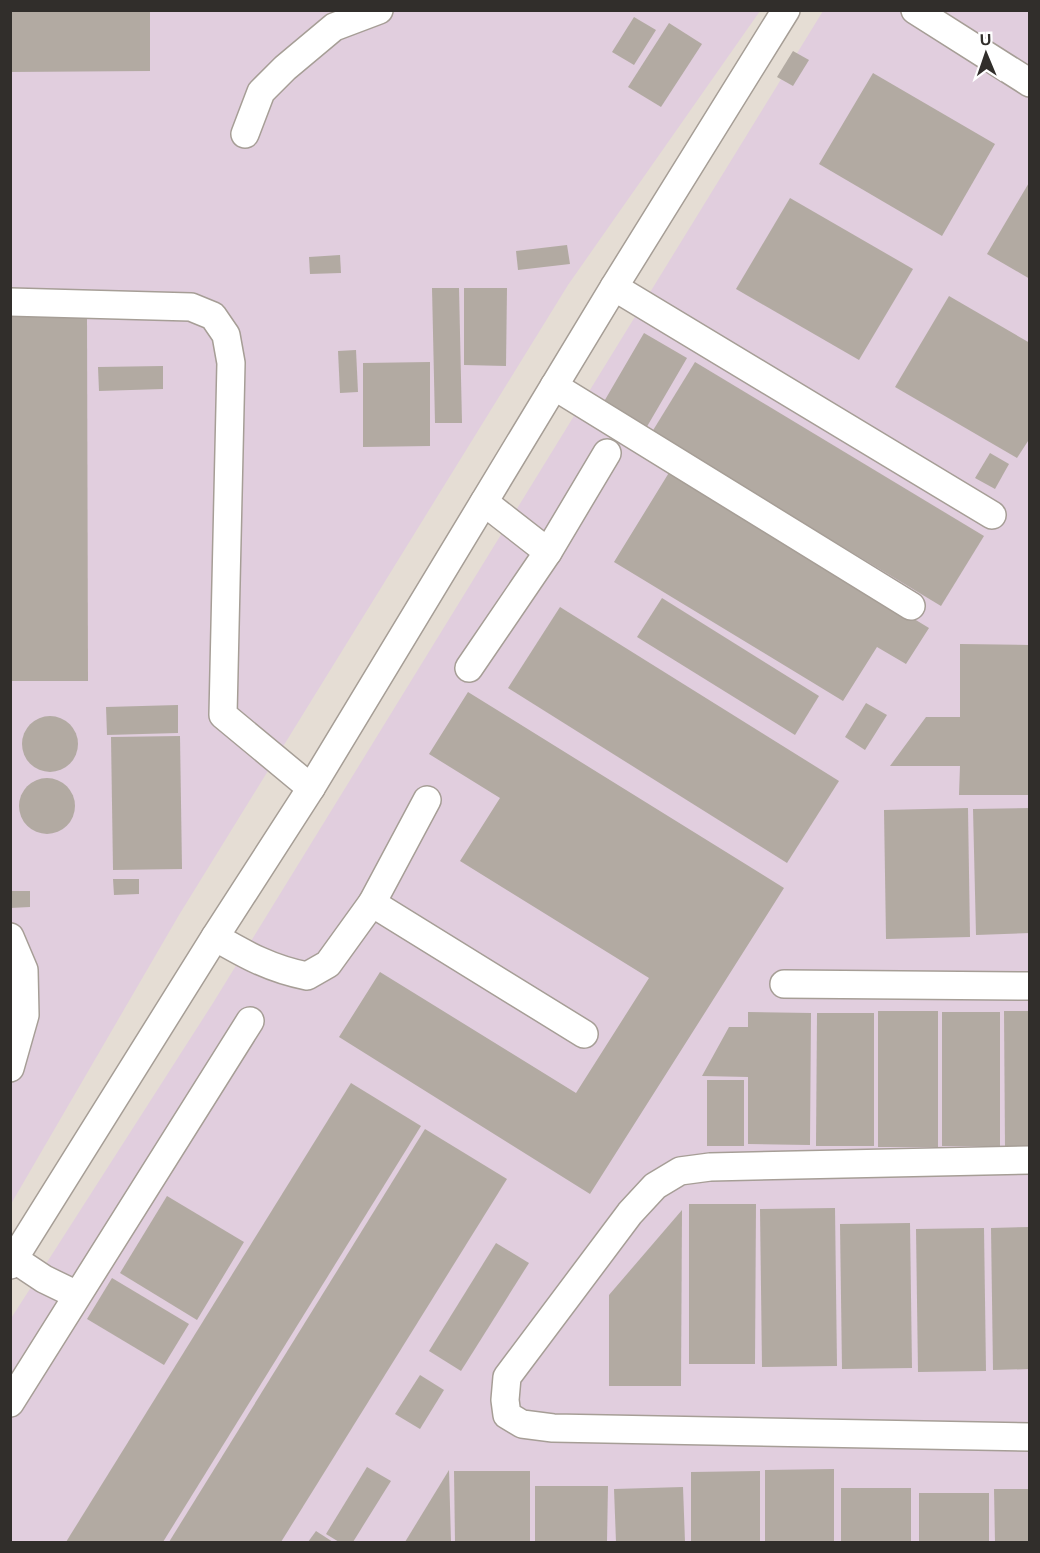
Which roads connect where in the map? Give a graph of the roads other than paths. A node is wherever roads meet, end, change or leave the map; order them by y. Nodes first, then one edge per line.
1 (379, 10) edge
2 (786, 10) edge
3 (915, 10) edge
4 (1029, 83) edge
5 (245, 134) dead end
6 (614, 287) junction
7 (10, 302) edge
8 (554, 386) junction
9 (607, 453) dead end
10 (484, 502) junction
11 (992, 515) dead end
12 (549, 552) junction
13 (911, 606) dead end
14 (469, 668) dead end
15 (311, 788) junction
16 (427, 800) dead end
17 (372, 903) junction
18 (10, 937) edge
19 (215, 937) junction
20 (784, 984) dead end
21 (1029, 986) edge
22 (250, 1021) dead end
23 (584, 1034) dead end
24 (10, 1068) edge
25 (1029, 1160) edge
26 (12, 1262) edge
27 (77, 1295) junction
28 (10, 1403) edge
29 (1029, 1437) edge

1 - 5 street
2 - 6 street
3 - 4 street
6 - 8 street
6 - 11 street
7 - 15 street
8 - 10 street
8 - 13 street
9 - 12 street
10 - 12 street
10 - 15 street
12 - 14 street
15 - 19 street
16 - 17 street
17 - 19 street
17 - 23 street
18 - 24 street
19 - 26 street
20 - 21 street
22 - 27 street
25 - 29 street
26 - 27 street
27 - 28 street

